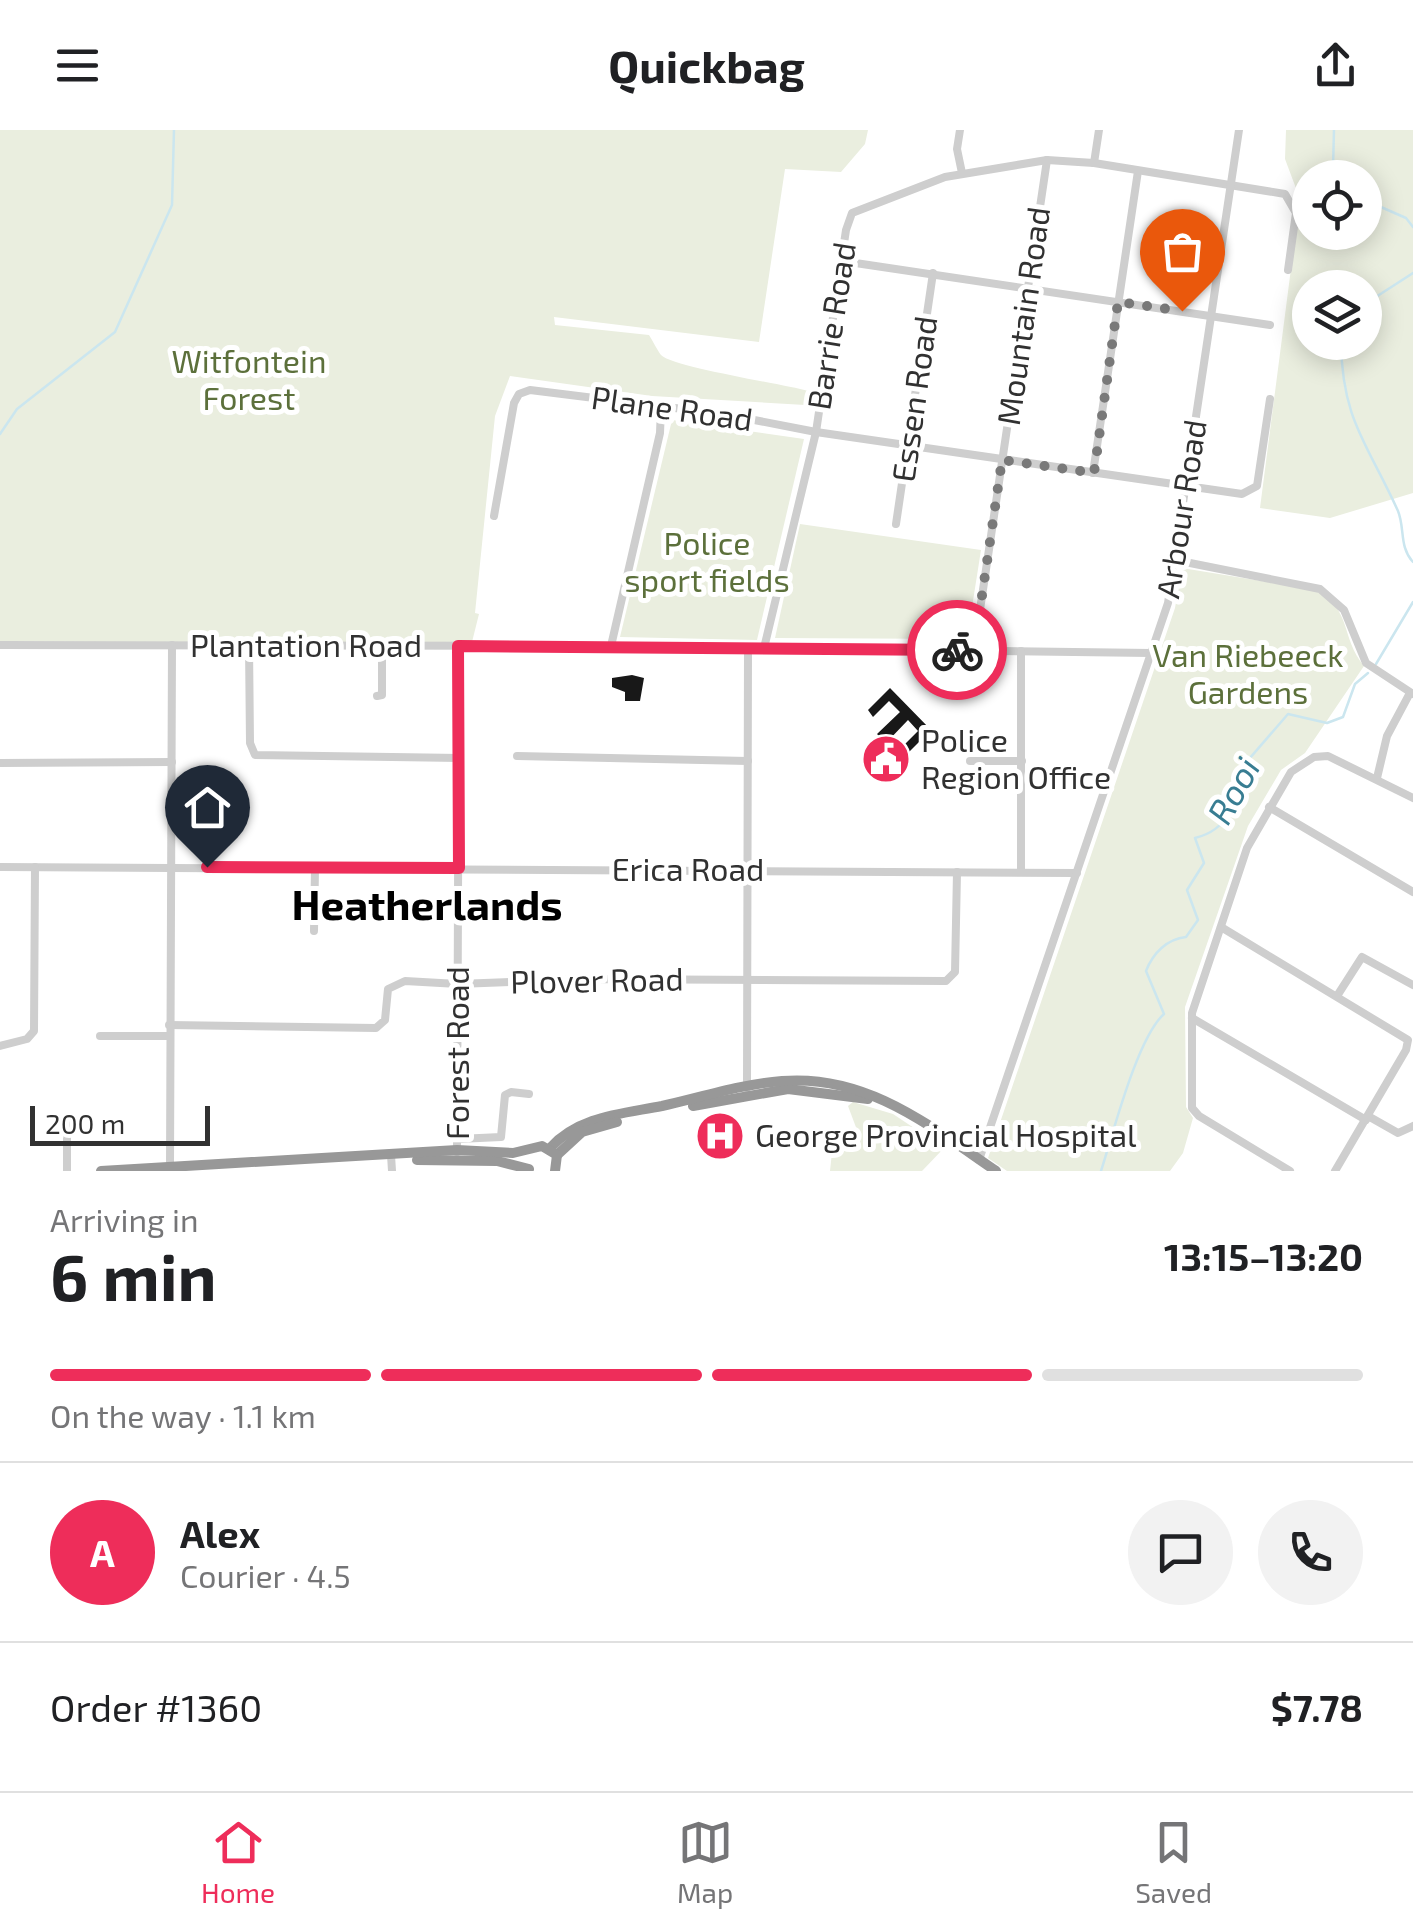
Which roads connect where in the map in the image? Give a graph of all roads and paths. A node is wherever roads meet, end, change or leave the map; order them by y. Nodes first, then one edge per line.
1 (960, 130) edge
2 (1099, 130) edge
3 (1239, 130) edge
4 (1047, 160) junction
5 (1094, 163) junction
6 (1138, 170) junction
7 (962, 173) junction
8 (1232, 184) junction
9 (842, 262) junction
10 (1288, 270) dead end
11 (933, 273) junction
12 (1028, 288) junction
13 (1118, 302) junction
14 (1214, 315) junction
15 (1270, 325) dead end
16 (1270, 399) dead end
17 (661, 408) junction
18 (816, 432) junction
19 (908, 446) junction
20 (1002, 460) junction
21 (1094, 473) junction
22 (1187, 487) junction
23 (494, 516) dead end
24 (896, 524) dead end
25 (1176, 560) junction
26 (0, 645) edge
27 (248, 645) junction
28 (172, 646) junction
29 (382, 646) junction
30 (458, 646) junction
31 (611, 646) junction
32 (748, 648) junction
33 (764, 648) junction
34 (974, 650) junction
35 (1021, 651) junction
36 (1151, 652) junction
37 (1412, 693) edge
38 (377, 696) dead end
39 (518, 756) dead end
40 (460, 758) junction
41 (748, 761) junction
42 (970, 761) dead end
43 (1022, 761) junction
44 (172, 762) junction
45 (0, 763) edge
46 (1378, 778) junction
47 (1413, 798) edge
48 (1269, 807) junction
49 (34, 866) junction
50 (0, 867) edge
51 (171, 867) junction
52 (315, 868) junction
53 (459, 868) junction
54 (748, 870) junction
55 (957, 872) junction
56 (1021, 872) junction
57 (1077, 873) junction
58 (1413, 892) edge
59 (1221, 927) junction
60 (314, 931) dead end
61 (747, 978) junction
62 (458, 984) junction
63 (1413, 985) edge
64 (1337, 996) junction
65 (1192, 1018) junction
66 (170, 1025) junction
67 (100, 1036) dead end
68 (169, 1036) junction
69 (0, 1046) edge
70 (747, 1090) junction
71 (530, 1094) dead end
72 (67, 1118) dead end
73 (1367, 1118) junction
74 (1413, 1126) edge
75 (457, 1149) junction
76 (532, 1151) junction
77 (979, 1160) junction
78 (392, 1162) edge
79 (557, 1162) edge
80 (170, 1167) junction
81 (530, 1170) edge
82 (67, 1171) edge
83 (100, 1171) edge
84 (996, 1171) edge
85 (1290, 1171) edge
86 (1335, 1171) edge

1 - 7 street
2 - 5 street
3 - 8 street, Arbour Road
4 - 5 street, Barrie Road
4 - 7 street, Barrie Road
4 - 12 street, Mountain Road
5 - 6 street, Barrie Road
6 - 8 street, Barrie Road
6 - 13 street
7 - 9 street, Barrie Road
8 - 10 street, Barrie Road
8 - 14 street, Arbour Road
9 - 11 street
9 - 18 street, Barrie Road
11 - 12 street
11 - 19 street, Essen Road
12 - 13 street
12 - 20 street, Mountain Road
13 - 14 street
13 - 21 street
14 - 15 street
14 - 22 street, Arbour Road
16 - 22 street, Plane Road
17 - 18 street, Plane Road
17 - 23 street, Plane Road
17 - 31 street
18 - 19 street, Plane Road
18 - 33 street, Barrie Road
19 - 20 street, Plane Road
19 - 24 street, Essen Road
20 - 21 street, Plane Road
20 - 34 street, Mountain Road
21 - 22 street, Plane Road
22 - 25 street, Arbour Road
25 - 36 street, Arbour Road
25 - 37 street
26 - 28 street, Plantation Road
27 - 28 street, Plantation Road
27 - 29 street, Plantation Road
27 - 40 street
28 - 44 street
29 - 30 street, Plantation Road
29 - 38 street
30 - 31 street, Plantation Road
30 - 40 street, Forest Road
31 - 32 street, Plantation Road
32 - 33 street, Plantation Road
32 - 41 street
33 - 34 street, Plantation Road
34 - 35 street, Plantation Road
35 - 36 street, Plantation Road
35 - 43 street
36 - 57 street, Arbour Road
37 - 46 street
39 - 41 street
40 - 53 street, Forest Road
41 - 54 street
42 - 43 street
43 - 56 street
44 - 45 street
44 - 51 street
46 - 47 street
46 - 48 street
48 - 58 street
48 - 59 street
49 - 50 street, Erica Road
49 - 51 street, Erica Road
49 - 69 street
51 - 52 street, Erica Road
51 - 66 street
52 - 53 street, Erica Road
52 - 60 street
53 - 54 street, Erica Road
53 - 62 street, Forest Road
54 - 55 street, Erica Road
54 - 61 street
55 - 56 street, Erica Road
55 - 61 street, Plover Road
56 - 57 street, Erica Road
57 - 77 street, Arbour Road
59 - 64 street
59 - 65 street
61 - 62 street, Plover Road
61 - 70 street
62 - 66 street, Plover Road
62 - 75 street, Forest Road
63 - 64 street
64 - 73 street
65 - 73 street
65 - 85 street
66 - 68 street
67 - 68 street
68 - 80 street
70 - 77 highway
70 - 79 highway
71 - 75 street
72 - 82 street
73 - 74 street
73 - 86 street
75 - 76 highway
75 - 78 highway
75 - 81 highway
76 - 79 highway
76 - 81 highway
77 - 84 highway
78 - 80 highway
80 - 83 highway

